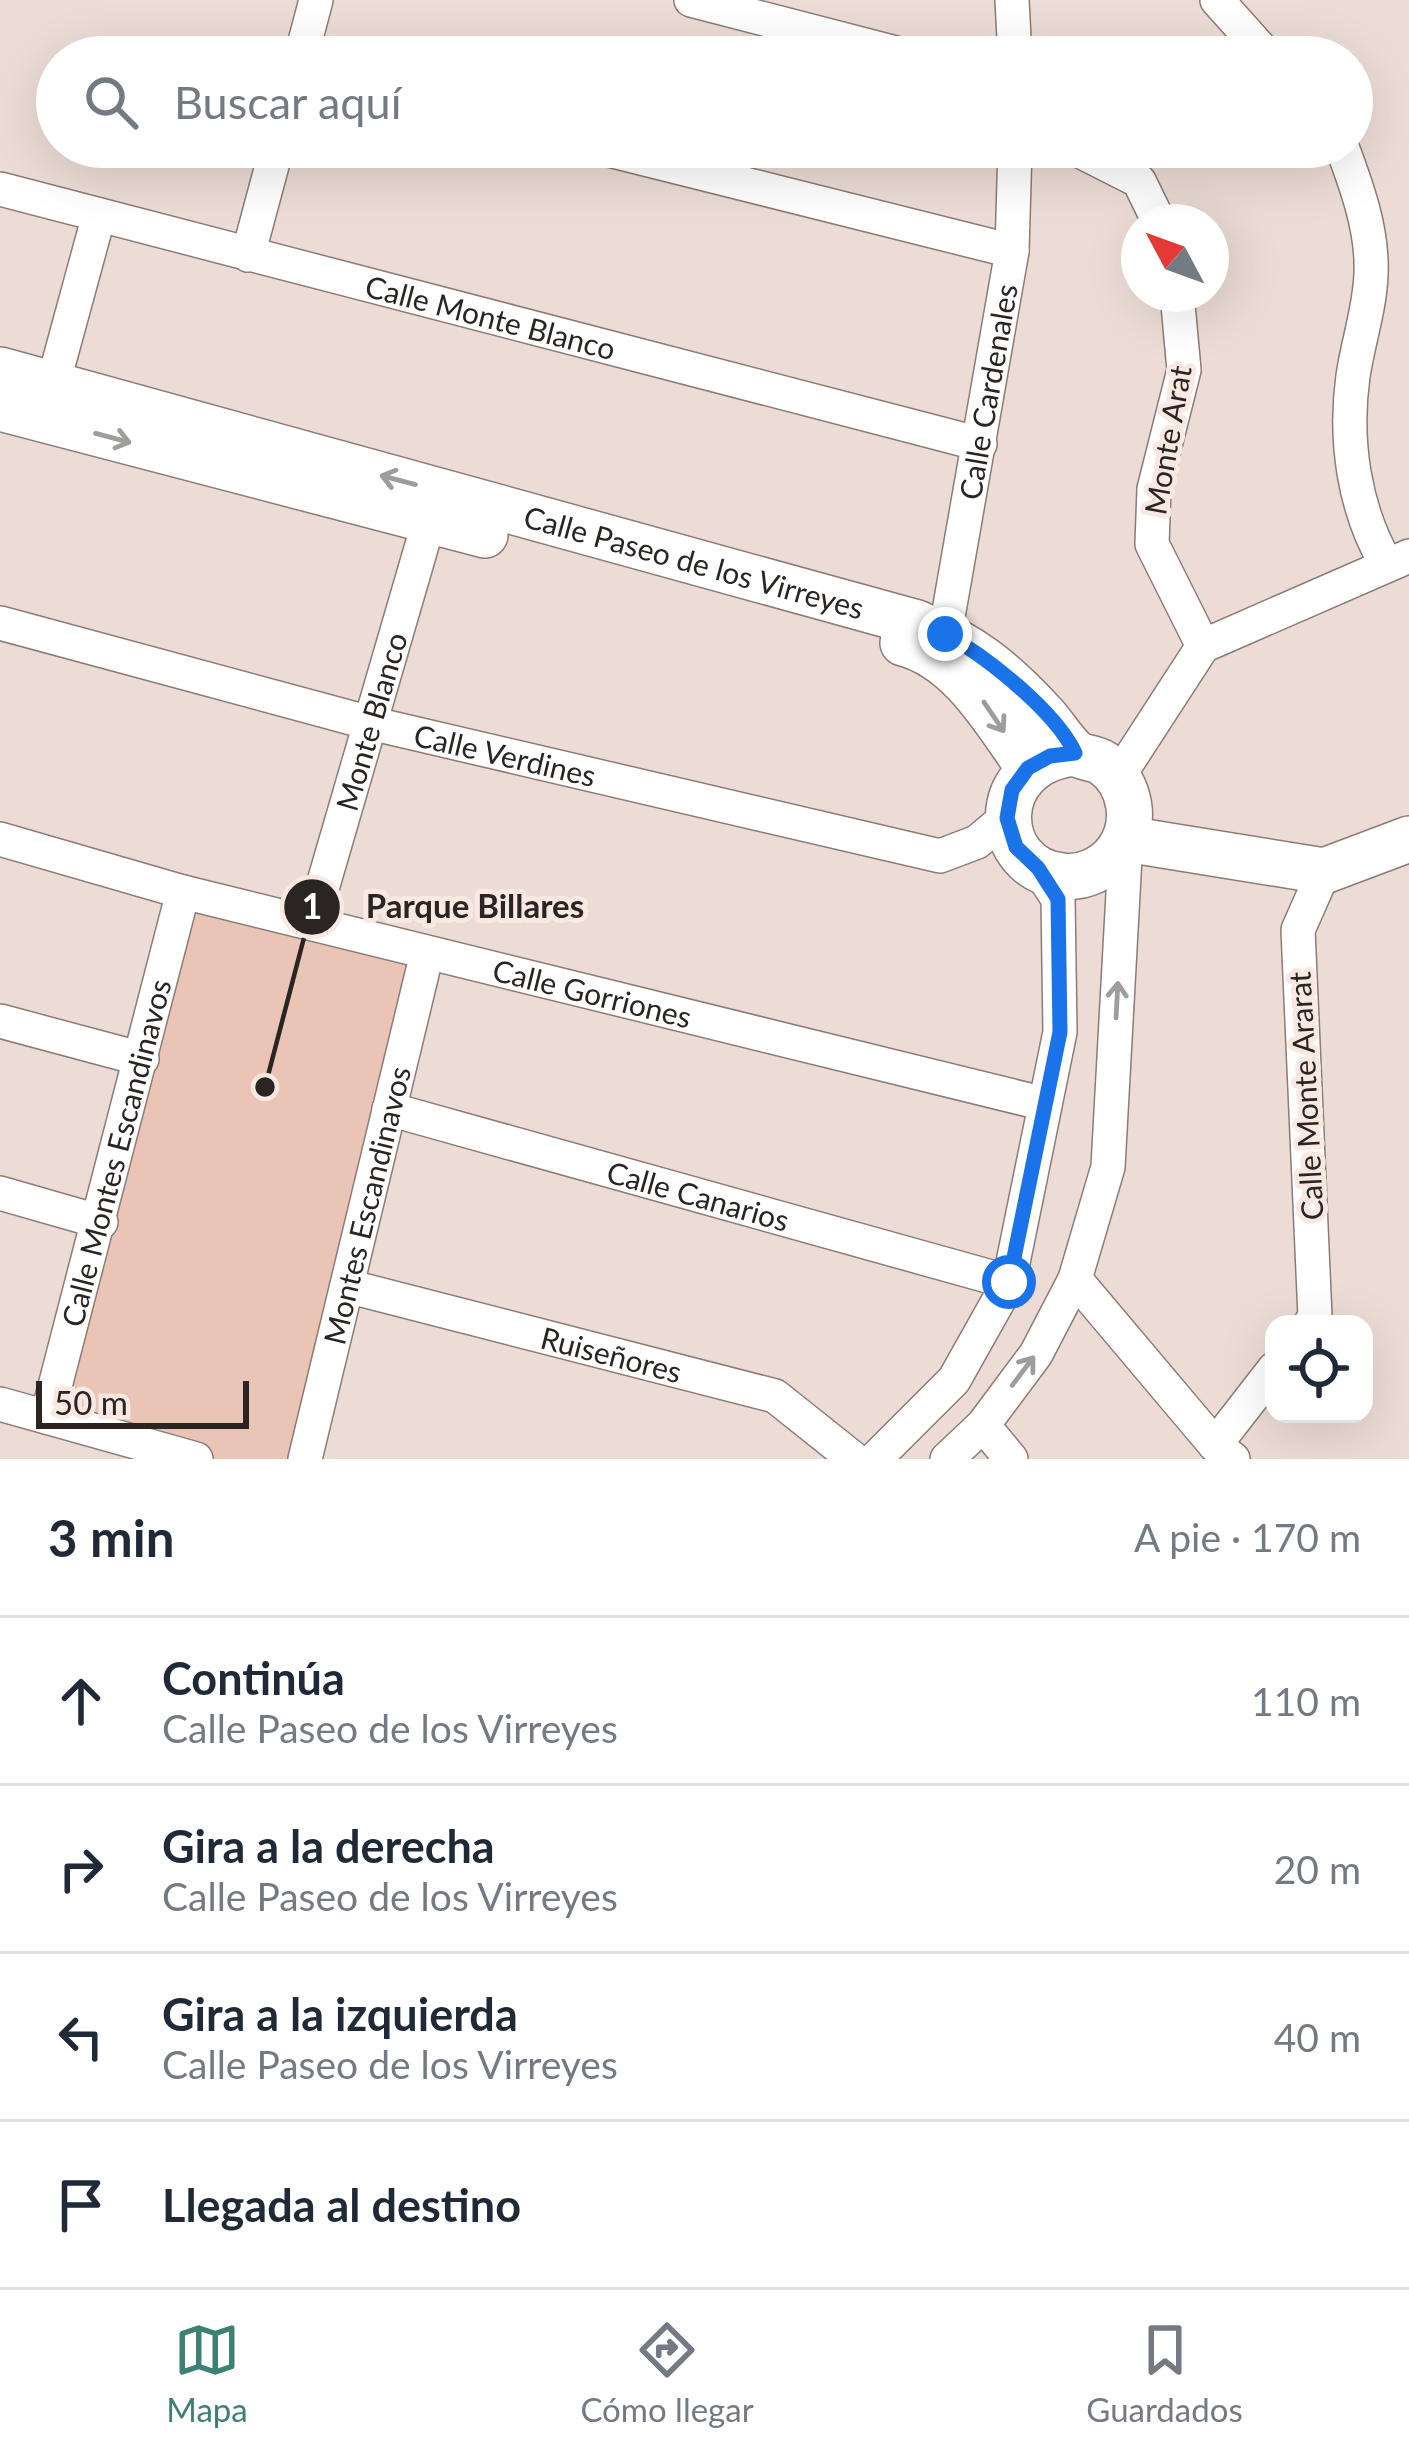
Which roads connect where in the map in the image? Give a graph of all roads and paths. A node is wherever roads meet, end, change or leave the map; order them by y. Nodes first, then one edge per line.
1 (316, 0) edge
2 (691, 0) edge
3 (1012, 0) edge
4 (1216, 0) edge
5 (307, 36) edge
6 (830, 36) edge
7 (1014, 36) edge
8 (1249, 36) edge
9 (271, 168) edge
10 (681, 168) edge
11 (1015, 168) edge
12 (1113, 168) edge
13 (1350, 168) edge
14 (0, 189) edge
15 (1150, 204) edge
16 (99, 214) junction
17 (1012, 251) junction
18 (248, 255) junction
19 (1179, 312) edge
20 (0, 370) edge
21 (52, 384) junction
22 (0, 408) edge
23 (980, 444) junction
24 (429, 521) junction
25 (1398, 560) edge
26 (0, 623) edge
27 (945, 634) junction
28 (1203, 646) junction
29 (370, 723) junction
30 (1075, 753) junction
31 (1028, 768) junction
32 (1118, 777) junction
33 (1007, 818) junction
34 (1409, 838) edge
35 (0, 839) edge
36 (1126, 839) junction
37 (1038, 868) junction
38 (1324, 871) junction
39 (183, 892) junction
40 (311, 923) junction
41 (428, 953) junction
42 (0, 1021) edge
43 (142, 1059) junction
44 (1046, 1104) junction
45 (389, 1109) junction
46 (0, 1193) edge
47 (101, 1222) junction
48 (1076, 1279) junction
49 (1009, 1282) junction
50 (347, 1286) junction
51 (1315, 1315) edge
52 (1265, 1385) edge
53 (0, 1404) edge
54 (47, 1417) junction
55 (983, 1426) junction
56 (88, 1444) edge
57 (1224, 1452) edge
58 (196, 1459) edge
59 (305, 1459) edge
60 (854, 1459) edge
61 (875, 1459) edge
62 (947, 1459) edge
63 (1011, 1459) edge

1 - 5 street
2 - 6 street
3 - 7 street
4 - 8 street
9 - 18 street
10 - 17 street
11 - 17 street, Calle Cardenales
12 - 15 street
13 - 25 street
14 - 16 street, Calle Monte Blanco
16 - 18 street, Calle Monte Blanco
16 - 21 street
17 - 23 street, Calle Cardenales
18 - 23 street, Calle Monte Blanco
19 - 28 street, Monte Arat
20 - 21 street, Calle Paseo de los Virreyes
27 -> 21 street, Calle Paseo de los Virreyes
22 -> 24 street, Calle Paseo de los Virreyes
23 - 27 street, Calle Cardenales
24 - 29 street, Monte Blanco
24 -> 31 street, Calle Paseo de los Virreyes
25 - 28 street
26 - 29 street, Calle Verdines
27 - 30 street, Calle Paseo de los Virreyes
28 - 32 street
29 - 33 street, Calle Verdines
29 - 40 street, Monte Blanco
30 - 31 street
30 - 32 street, Calle Paseo de los Virreyes
31 - 33 street
32 - 36 street
33 - 37 street
34 - 38 street
35 - 39 street, Calle Gorriones
36 - 37 street
36 - 38 street
48 -> 36 street
37 - 44 street
38 - 51 street, Calle Monte Ararat
39 - 40 street, Calle Gorriones
39 - 43 street, Calle Montes Escandinavos
40 - 41 street, Calle Gorriones
41 - 44 street, Calle Gorriones
41 - 45 street, Montes Escandinavos
42 - 43 street
43 - 47 street, Calle Montes Escandinavos
44 - 49 street
45 - 49 street, Calle Canarios
45 - 50 street, Montes Escandinavos
46 - 47 street
47 - 54 street, Calle Montes Escandinavos
55 -> 48 street
48 - 57 street
49 - 61 street
50 - 59 street, Montes Escandinavos
50 - 60 street, Ruiseñores
52 - 57 street
53 - 54 street
54 - 56 street
55 - 62 street
55 - 63 street
56 - 58 street

